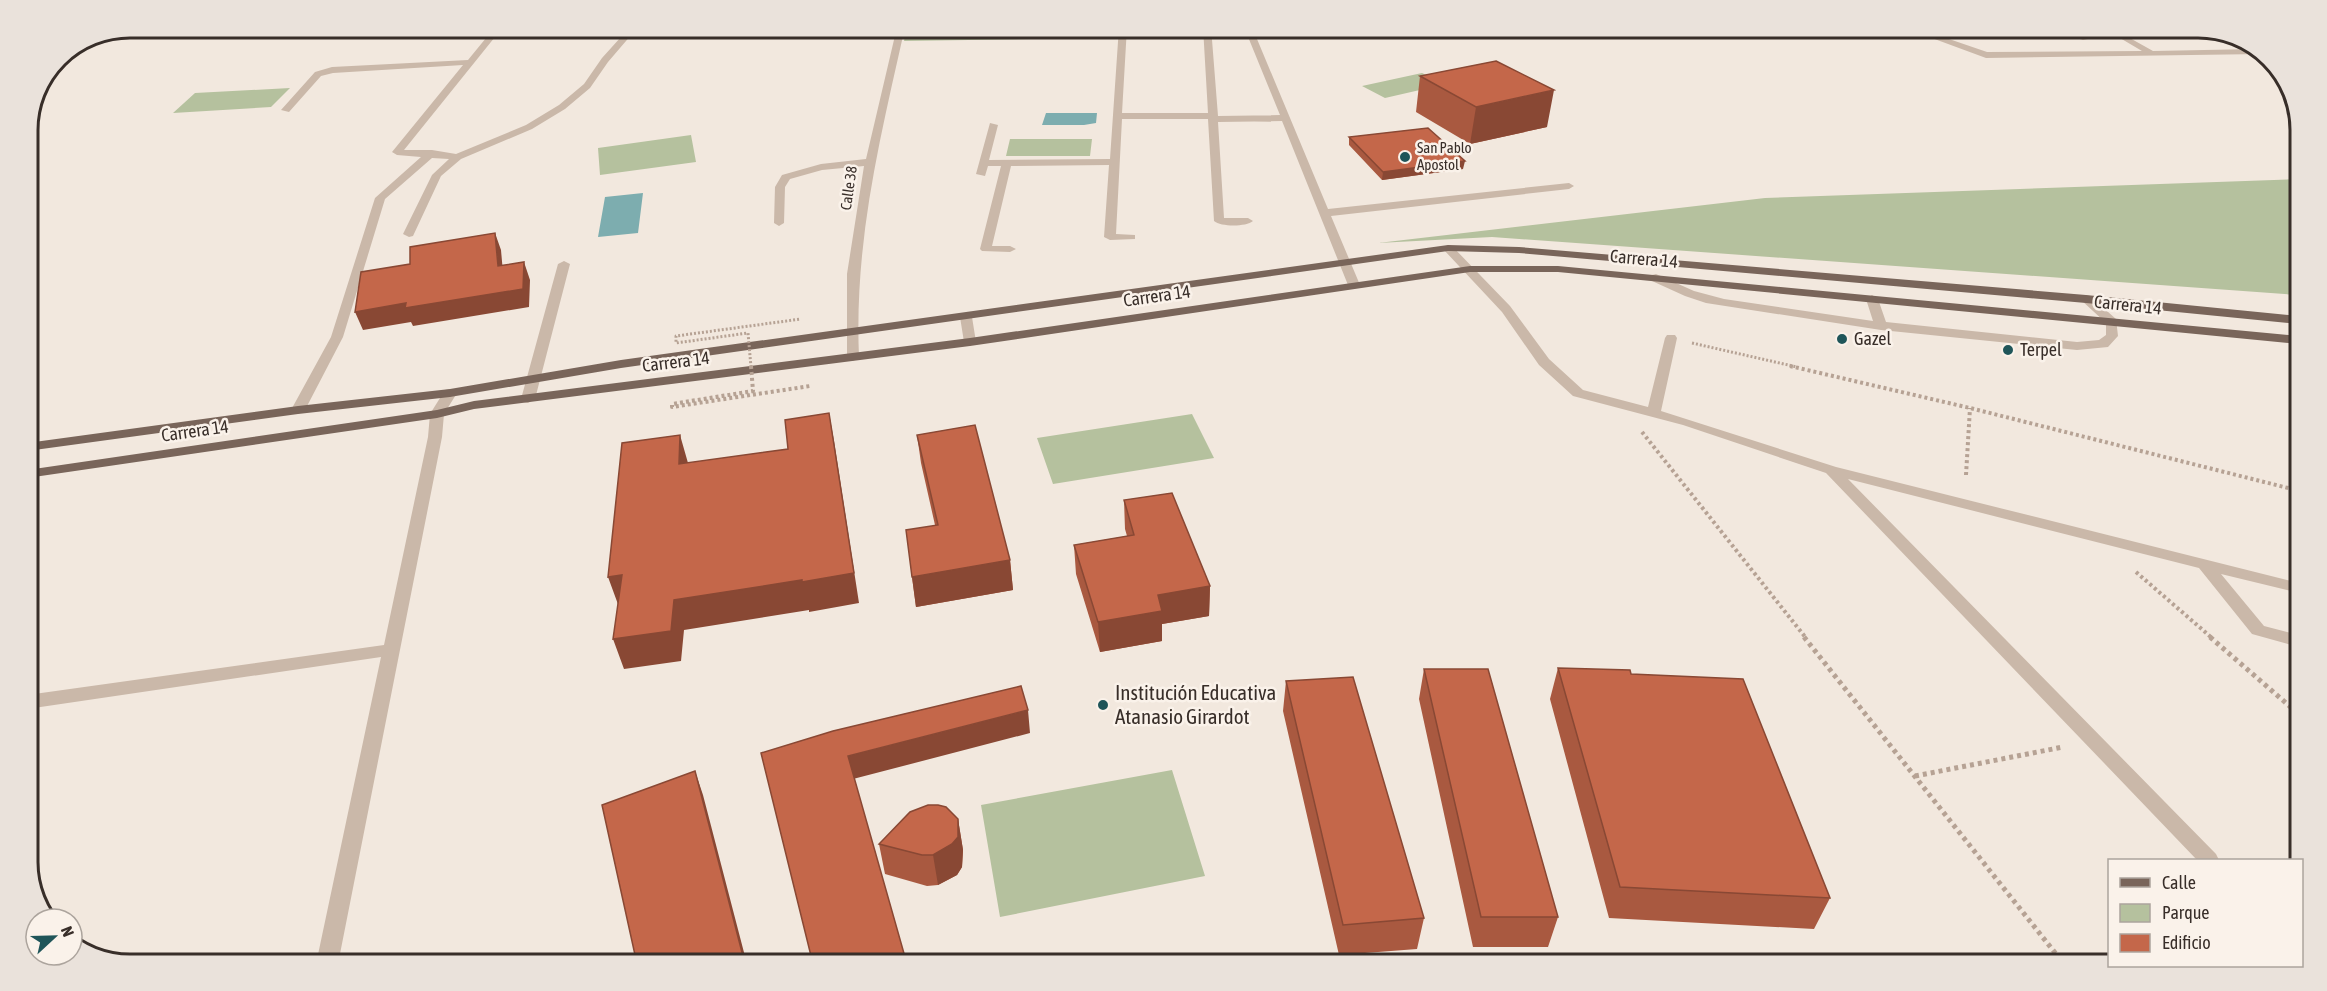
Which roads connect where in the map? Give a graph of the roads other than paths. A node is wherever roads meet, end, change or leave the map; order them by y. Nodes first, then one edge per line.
1 (490, 38) edge
2 (624, 38) edge
3 (899, 38) edge
4 (1122, 38) edge
5 (1208, 38) edge
6 (1253, 38) edge
7 (1937, 38) edge
8 (2124, 38) edge
9 (2151, 52) junction
10 (2247, 52) edge
11 (471, 62) junction
12 (286, 110) dead end
13 (1117, 116) junction
14 (1213, 116) junction
15 (1285, 116) junction
16 (993, 125) dead end
17 (432, 153) junction
18 (457, 157) junction
19 (868, 162) junction
20 (984, 162) junction
21 (1007, 162) junction
22 (1114, 162) junction
23 (981, 174) dead end
24 (1569, 186) dead end
25 (1326, 213) junction
26 (1248, 221) dead end
27 (779, 223) dead end
28 (410, 234) dead end
29 (1131, 237) dead end
30 (1448, 248) junction
31 (1010, 249) dead end
32 (1345, 261) junction
33 (564, 264) dead end
34 (1470, 269) junction
35 (1656, 278) junction
36 (1354, 285) junction
37 (1872, 299) junction
38 (2086, 299) junction
39 (966, 316) junction
40 (2289, 319) edge
41 (2112, 322) junction
42 (1881, 327) junction
43 (851, 333) junction
44 (1671, 338) road end
45 (2289, 339) edge
46 (970, 342) junction
47 (853, 357) junction
48 (533, 380) junction
49 (450, 393) junction
50 (528, 399) junction
51 (298, 410) junction
52 (1654, 413) junction
53 (437, 414) junction
54 (38, 445) edge
55 (1831, 470) junction
56 (38, 472) edge
57 (2204, 564) junction
58 (2290, 586) edge
59 (2290, 639) edge
60 (390, 650) junction
61 (38, 700) edge
62 (2207, 859) edge
63 (329, 953) edge

1 - 11 street
2 - 18 street
3 - 19 street, Calle 38
4 - 13 street
5 - 14 street
6 - 15 street
7 - 9 street
8 - 9 street
9 - 10 street
11 - 12 street
11 - 17 street
13 - 14 street
13 - 22 street
14 - 15 street
14 - 26 street
15 - 25 street
16 - 20 street
17 - 18 street
17 - 51 street
18 - 28 street
19 - 27 street
19 - 43 street, Calle 38
20 - 21 street
20 - 23 street
21 - 22 street
21 - 31 street
22 - 29 street
24 - 25 street
25 - 32 street
30 - 32 main road, Carrera 14
30 - 34 street
30 - 38 main road, Carrera 14
32 - 36 street
32 - 39 main road, Carrera 14
33 - 48 street
34 - 35 main road, Carrera 14
34 - 36 main road, Carrera 14
34 - 52 street
35 - 37 main road, Carrera 14
35 - 42 street
36 - 46 main road, Carrera 14
37 - 41 main road, Carrera 14
37 - 42 street
38 - 40 main road, Carrera 14
38 - 41 street
39 - 43 main road, Carrera 14
39 - 46 street
41 - 42 street
41 - 45 main road, Carrera 14
43 - 47 street, Calle 38
43 - 48 main road, Carrera 14
44 - 52 street
46 - 47 main road, Carrera 14
47 - 50 main road, Carrera 14
48 - 49 main road, Carrera 14
48 - 50 street
49 - 51 main road, Carrera 14
49 - 53 street
50 - 53 main road, Carrera 14
51 - 54 main road, Carrera 14
52 - 55 street
53 - 56 main road, Carrera 14
53 - 60 street
55 - 57 street
55 - 62 street
57 - 58 street
57 - 59 street
60 - 61 street
60 - 63 street

